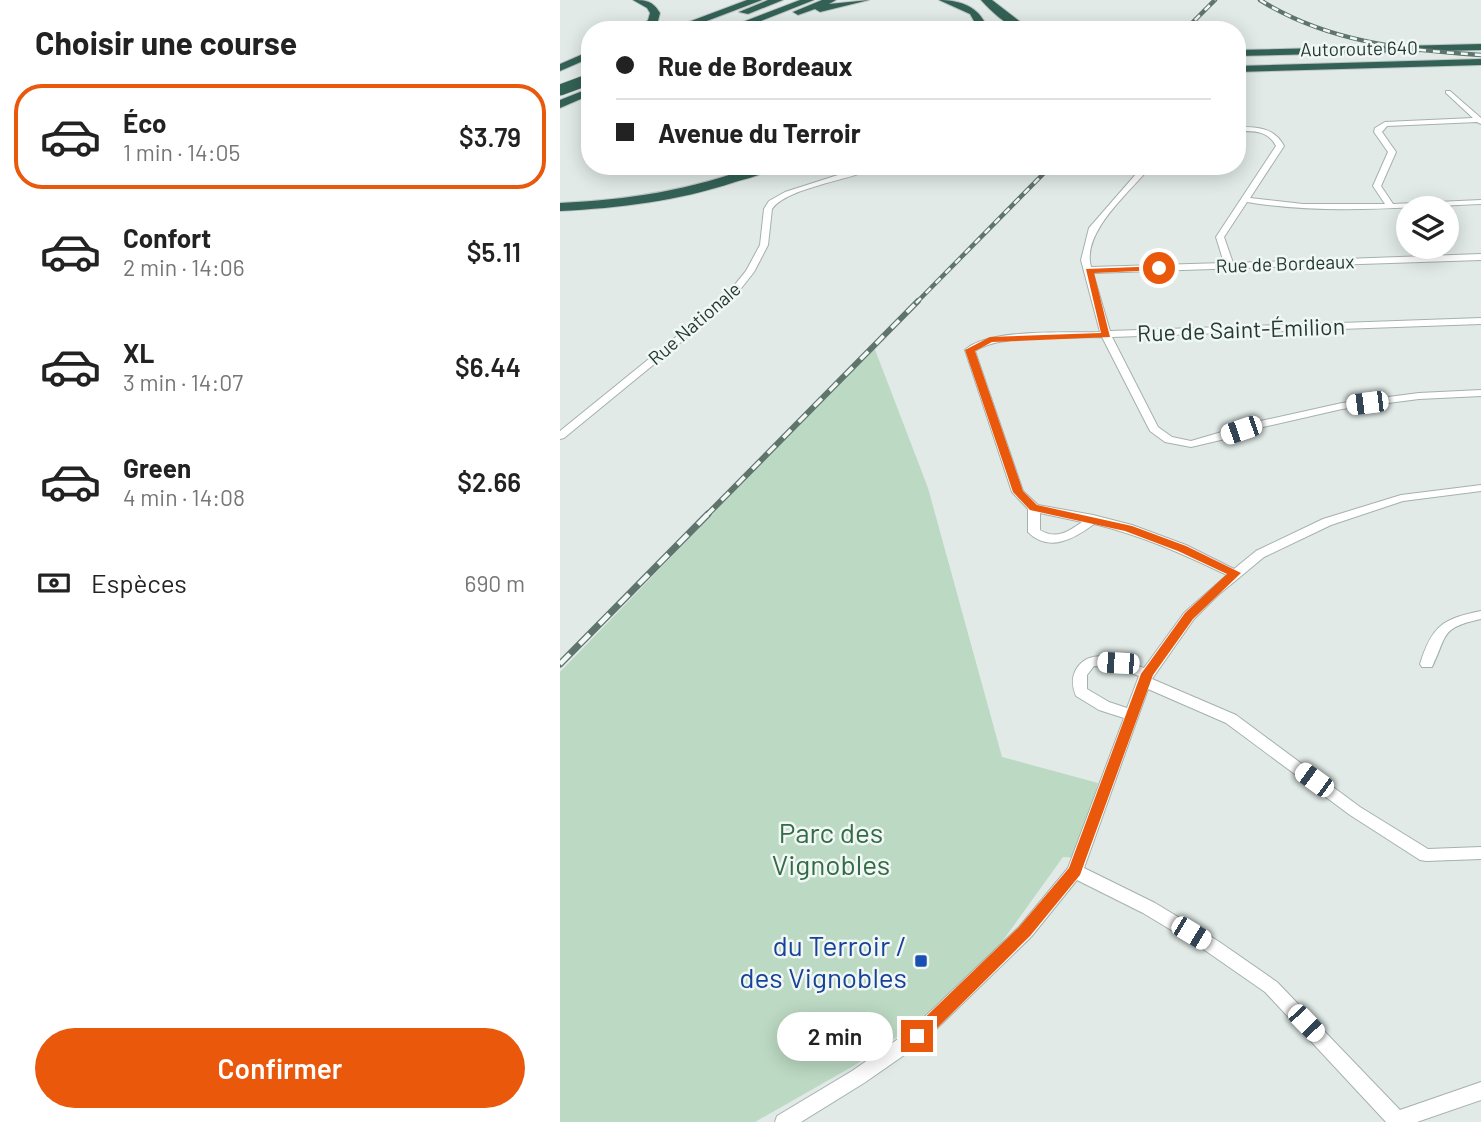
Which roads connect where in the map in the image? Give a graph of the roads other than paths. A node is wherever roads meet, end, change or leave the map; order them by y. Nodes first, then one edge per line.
1 (638, 0) edge
2 (757, 0) edge
3 (778, 0) edge
4 (809, 0) edge
5 (831, 0) edge
6 (864, 0) edge
7 (944, 0) edge
8 (986, 0) edge
9 (787, 16) junction
10 (653, 21) edge
11 (698, 21) edge
12 (720, 21) edge
13 (752, 21) edge
14 (774, 21) edge
15 (979, 21) edge
16 (1011, 21) edge
17 (1481, 44) edge
18 (1246, 47) edge
19 (1246, 53) edge
20 (1481, 62) edge
21 (581, 63) edge
22 (581, 65) edge
23 (560, 68) edge
24 (1246, 69) edge
25 (560, 78) edge
26 (581, 82) edge
27 (560, 88) edge
28 (581, 91) edge
29 (1448, 92) dead end
30 (581, 93) edge
31 (560, 102) edge
32 (1480, 121) edge
33 (1246, 130) edge
34 (693, 175) edge
35 (745, 175) edge
36 (847, 175) edge
37 (1139, 175) edge
38 (560, 194) edge
39 (1244, 199) junction
40 (1481, 202) edge
41 (1390, 206) junction
42 (560, 207) edge
43 (1481, 257) edge
44 (1229, 265) junction
45 (1089, 271) junction
46 (1481, 321) edge
47 (1106, 335) junction
48 (1481, 393) edge
49 (560, 436) edge
50 (1479, 491) edge
51 (1034, 508) junction
52 (1093, 519) junction
53 (1235, 573) junction
54 (1481, 615) edge
55 (1427, 664) dead end
56 (1147, 678) junction
57 (1132, 715) junction
58 (1481, 853) edge
59 (1075, 871) junction
60 (1481, 1091) edge
61 (1398, 1121) edge
62 (784, 1122) edge

1 - 10 highway
2 - 11 highway
3 - 12 highway
4 - 13 highway
5 - 9 highway
6 - 9 highway
7 - 15 highway
8 - 16 highway
9 - 14 highway
17 - 18 highway
17 - 19 highway, Autoroute 640
20 - 24 highway, Autoroute 640
21 - 23 highway
22 - 25 highway
26 - 27 highway, bridge
27 - 28 highway
29 - 32 street
30 - 31 highway
32 - 41 street
33 - 39 street
34 - 38 highway
35 - 42 highway
36 - 49 street, Rue Nationale
37 - 45 street
39 - 41 street
39 - 44 street
40 - 41 street
43 - 44 street, Rue de Bordeaux
44 - 45 street, Rue de Bordeaux
45 - 47 street
46 - 47 street, Rue de Saint-Émilion
47 - 48 street
47 - 51 street, Rue de Saint-Émilion
50 - 53 street
51 - 52 street
51 - 52 street
52 - 53 street
53 - 56 street
54 - 55 street
56 - 57 street
56 - 57 street
56 - 58 street
57 - 59 street
59 - 61 street
59 - 62 street
60 - 61 street

